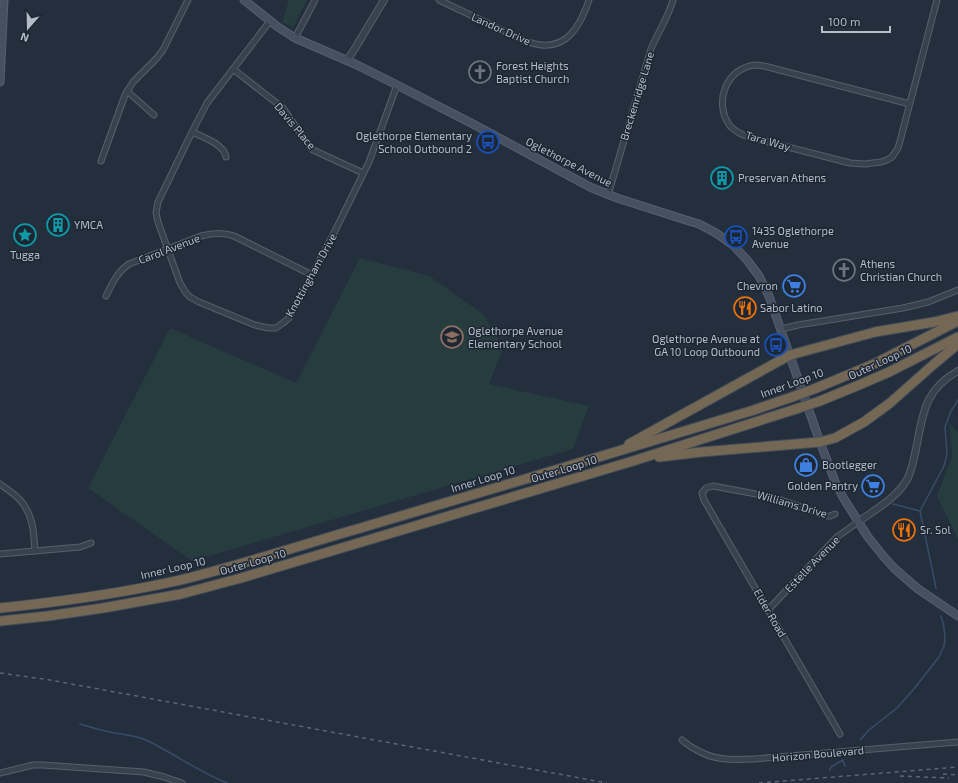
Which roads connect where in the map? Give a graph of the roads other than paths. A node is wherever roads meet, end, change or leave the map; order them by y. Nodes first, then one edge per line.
1 (4, 0) edge
2 (188, 0) edge
3 (244, 0) edge
4 (315, 0) edge
5 (384, 0) edge
6 (439, 0) edge
7 (589, 0) edge
8 (673, 0) edge
9 (937, 0) edge
10 (270, 21) junction
11 (295, 38) junction
12 (347, 60) junction
13 (233, 69) junction
14 (0, 82) edge
15 (397, 85) junction
16 (127, 91) junction
17 (910, 104) junction
18 (154, 115) dead end
19 (192, 132) junction
20 (226, 157) dead end
21 (101, 161) dead end
22 (363, 173) junction
23 (608, 195) junction
24 (168, 249) junction
25 (312, 275) junction
26 (958, 290) edge
27 (106, 296) dead end
28 (958, 316) edge
29 (958, 321) edge
30 (781, 329) junction
31 (958, 337) edge
32 (958, 344) edge
33 (790, 355) junction
34 (958, 371) edge
35 (820, 442) junction
36 (615, 452) junction
37 (634, 461) junction
38 (0, 484) edge
39 (703, 491) joint
40 (835, 514) dead end
41 (858, 522) junction
42 (91, 543) dead end
43 (35, 551) junction
44 (0, 554) edge
45 (0, 608) edge
46 (768, 610) junction
47 (958, 616) edge
48 (0, 621) edge
49 (840, 734) dead end
50 (682, 740) dead end
51 (958, 742) edge
52 (0, 773) edge
53 (182, 783) edge

1 - 14 main road
2 - 16 street
3 - 10 main road, Oglethorpe Avenue
4 - 11 street
5 - 12 street
6 - 7 street, Landor Drive
8 - 23 street, Breckenridge Lane
9 - 17 street, Tara Way
10 - 11 main road, Oglethorpe Avenue
10 - 13 street, Knottingham Drive
11 - 12 main road, Oglethorpe Avenue
12 - 15 main road, Oglethorpe Avenue
13 - 19 street, Knottingham Drive
13 - 22 street, Davis Place
15 - 22 street, Knottingham Drive
15 - 23 main road, Oglethorpe Avenue
16 - 18 street
16 - 21 street
17 - 17 street, Tara Way
19 - 20 street
19 - 24 street, Knottingham Drive
22 - 25 street, Knottingham Drive
23 - 30 main road, Oglethorpe Avenue
24 - 25 street, Carol Avenue
24 - 25 street, Knottingham Drive
24 - 27 street, Carol Avenue
26 - 30 street
28 - 33 highway
29 - 36 highway, Inner Loop 10, bridge
30 - 33 main road, Oglethorpe Avenue
31 - 37 highway, Outer Loop 10, bridge
32 - 35 highway
33 - 35 main road, Oglethorpe Avenue
33 - 36 highway
34 - 41 street
35 - 37 highway
35 - 41 main road, Oglethorpe Avenue
36 - 45 highway, Inner Loop 10
37 - 48 highway, Outer Loop 10
38 - 43 street
39 - 40 street, Williams Drive
39 - 46 street, Elder Road
41 - 46 street, Estelle Avenue
41 - 47 main road, Oglethorpe Avenue
42 - 43 street
43 - 44 street
46 - 49 street, Elder Road
50 - 51 street, Horizon Boulevard
52 - 53 street

